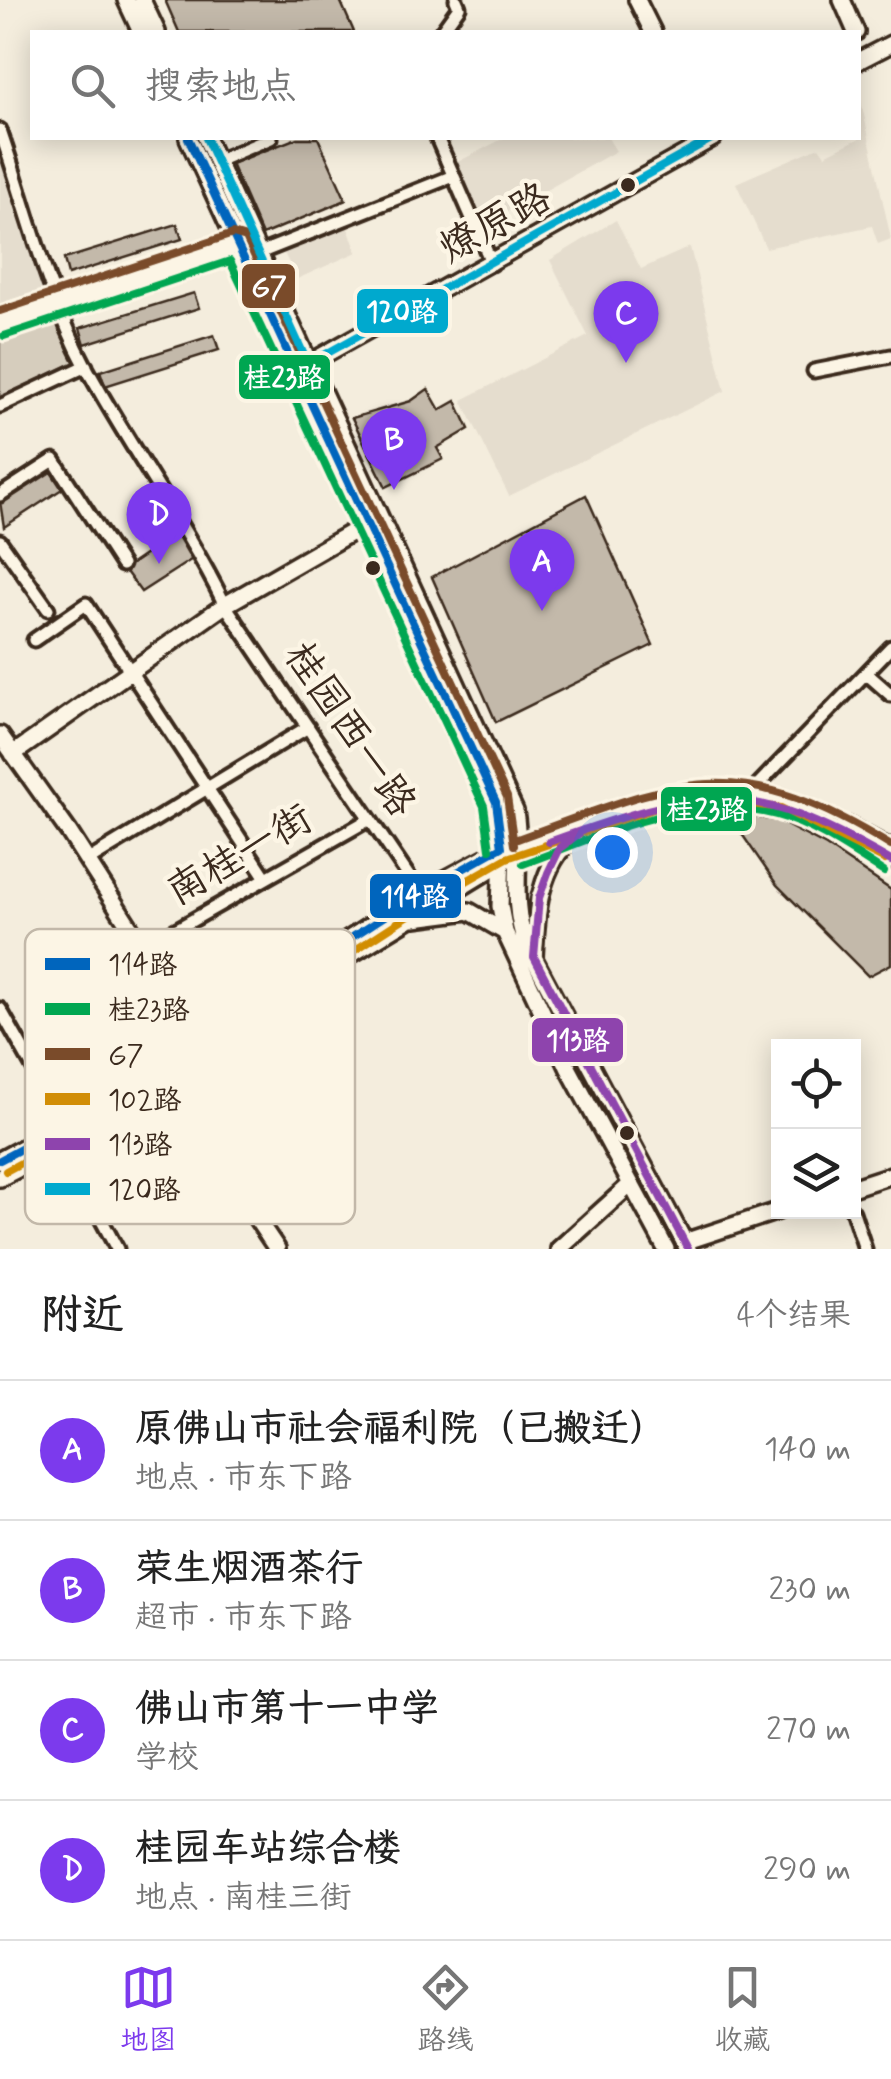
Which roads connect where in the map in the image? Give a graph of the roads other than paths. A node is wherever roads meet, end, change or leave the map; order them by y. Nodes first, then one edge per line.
1 (126, 0) edge
2 (142, 0) edge
3 (456, 0) edge
4 (637, 0) edge
5 (842, 0) edge
6 (139, 30) edge
7 (156, 30) edge
8 (442, 30) edge
9 (652, 30) edge
10 (855, 30) edge
11 (891, 44) edge
12 (863, 59) edge
13 (0, 130) edge
14 (189, 140) edge
15 (207, 140) edge
16 (267, 140) edge
17 (437, 140) edge
18 (706, 140) edge
19 (217, 162) junction
20 (453, 176) junction
21 (248, 247) junction
22 (492, 264) junction
23 (60, 307) junction
24 (0, 324) edge
25 (891, 356) edge
26 (86, 366) junction
27 (302, 367) junction
28 (814, 370) dead end
29 (5, 404) edge
30 (0, 495) edge
31 (366, 524) junction
32 (0, 541) edge
33 (122, 565) dead end
34 (225, 605) junction
35 (48, 609) dead end
36 (34, 640) dead end
37 (891, 647) edge
38 (131, 670) junction
39 (866, 673) junction
40 (891, 695) edge
41 (308, 727) junction
42 (0, 735) edge
43 (13, 754) junction
44 (208, 788) junction
45 (752, 791) junction
46 (370, 819) junction
47 (583, 830) junction
48 (519, 847) junction
49 (891, 849) edge
50 (502, 853) junction
51 (87, 861) junction
52 (891, 861) edge
53 (266, 878) junction
54 (420, 893) junction
55 (407, 919) junction
56 (130, 929) edge
57 (177, 929) edge
58 (505, 932) junction
59 (355, 935) edge
60 (355, 953) edge
61 (534, 956) junction
62 (0, 1009) edge
63 (25, 1053) edge
64 (25, 1146) edge
65 (0, 1160) edge
66 (25, 1165) edge
67 (891, 1175) edge
68 (0, 1178) edge
69 (631, 1184) junction
70 (861, 1185) edge
71 (771, 1215) edge
72 (855, 1219) edge
73 (104, 1224) edge
74 (260, 1224) edge
75 (686, 1246) edge
76 (117, 1249) edge
77 (277, 1249) edge
78 (559, 1249) edge
79 (666, 1249) edge
80 (865, 1249) edge

1 - 6 main road
2 - 7 main road
3 - 8 street
4 - 9 main road
5 - 10 main road
11 - 12 main road
13 - 23 street, 桂园西一路
14 - 21 main road
15 - 19 main road
16 - 19 street
17 - 20 street
18 - 22 main road, 燎原路
19 - 21 main road
20 - 21 street
20 - 22 street
21 - 23 main road
21 - 27 main road
22 - 27 main road, 燎原路
23 - 24 main road
23 - 26 street, 桂园西一路
25 - 28 street
26 - 29 street
26 - 34 street, 桂园西一路
27 - 31 main road
27 - 48 main road
30 - 33 street
31 - 34 main road
31 - 50 main road
32 - 35 street
34 - 38 main road
34 - 41 street, 桂园西一路
36 - 38 street
37 - 39 street
38 - 43 main road
38 - 44 street
39 - 40 street
39 - 45 street
41 - 44 street
41 - 46 street, 桂园西一路
42 - 43 main road
43 - 51 main road
44 - 51 street
44 - 53 street
45 - 48 main road
45 - 49 main road
46 - 53 street, 南桂一街
46 - 54 street, 桂园西一路
47 - 48 main road
47 - 52 main road
47 - 61 main road
48 - 50 main road
48 - 61 main road
50 - 54 main road
50 - 55 main road
50 - 58 main road
51 - 56 main road
53 - 57 street, 南桂一街
54 - 59 main road
55 - 58 main road
55 - 60 main road
58 - 69 main road
61 - 75 main road
62 - 63 street
64 - 65 main road
66 - 68 main road
67 - 70 main road
69 - 78 main road
69 - 79 main road
71 - 75 main road
72 - 80 street
73 - 76 street
74 - 77 main road

